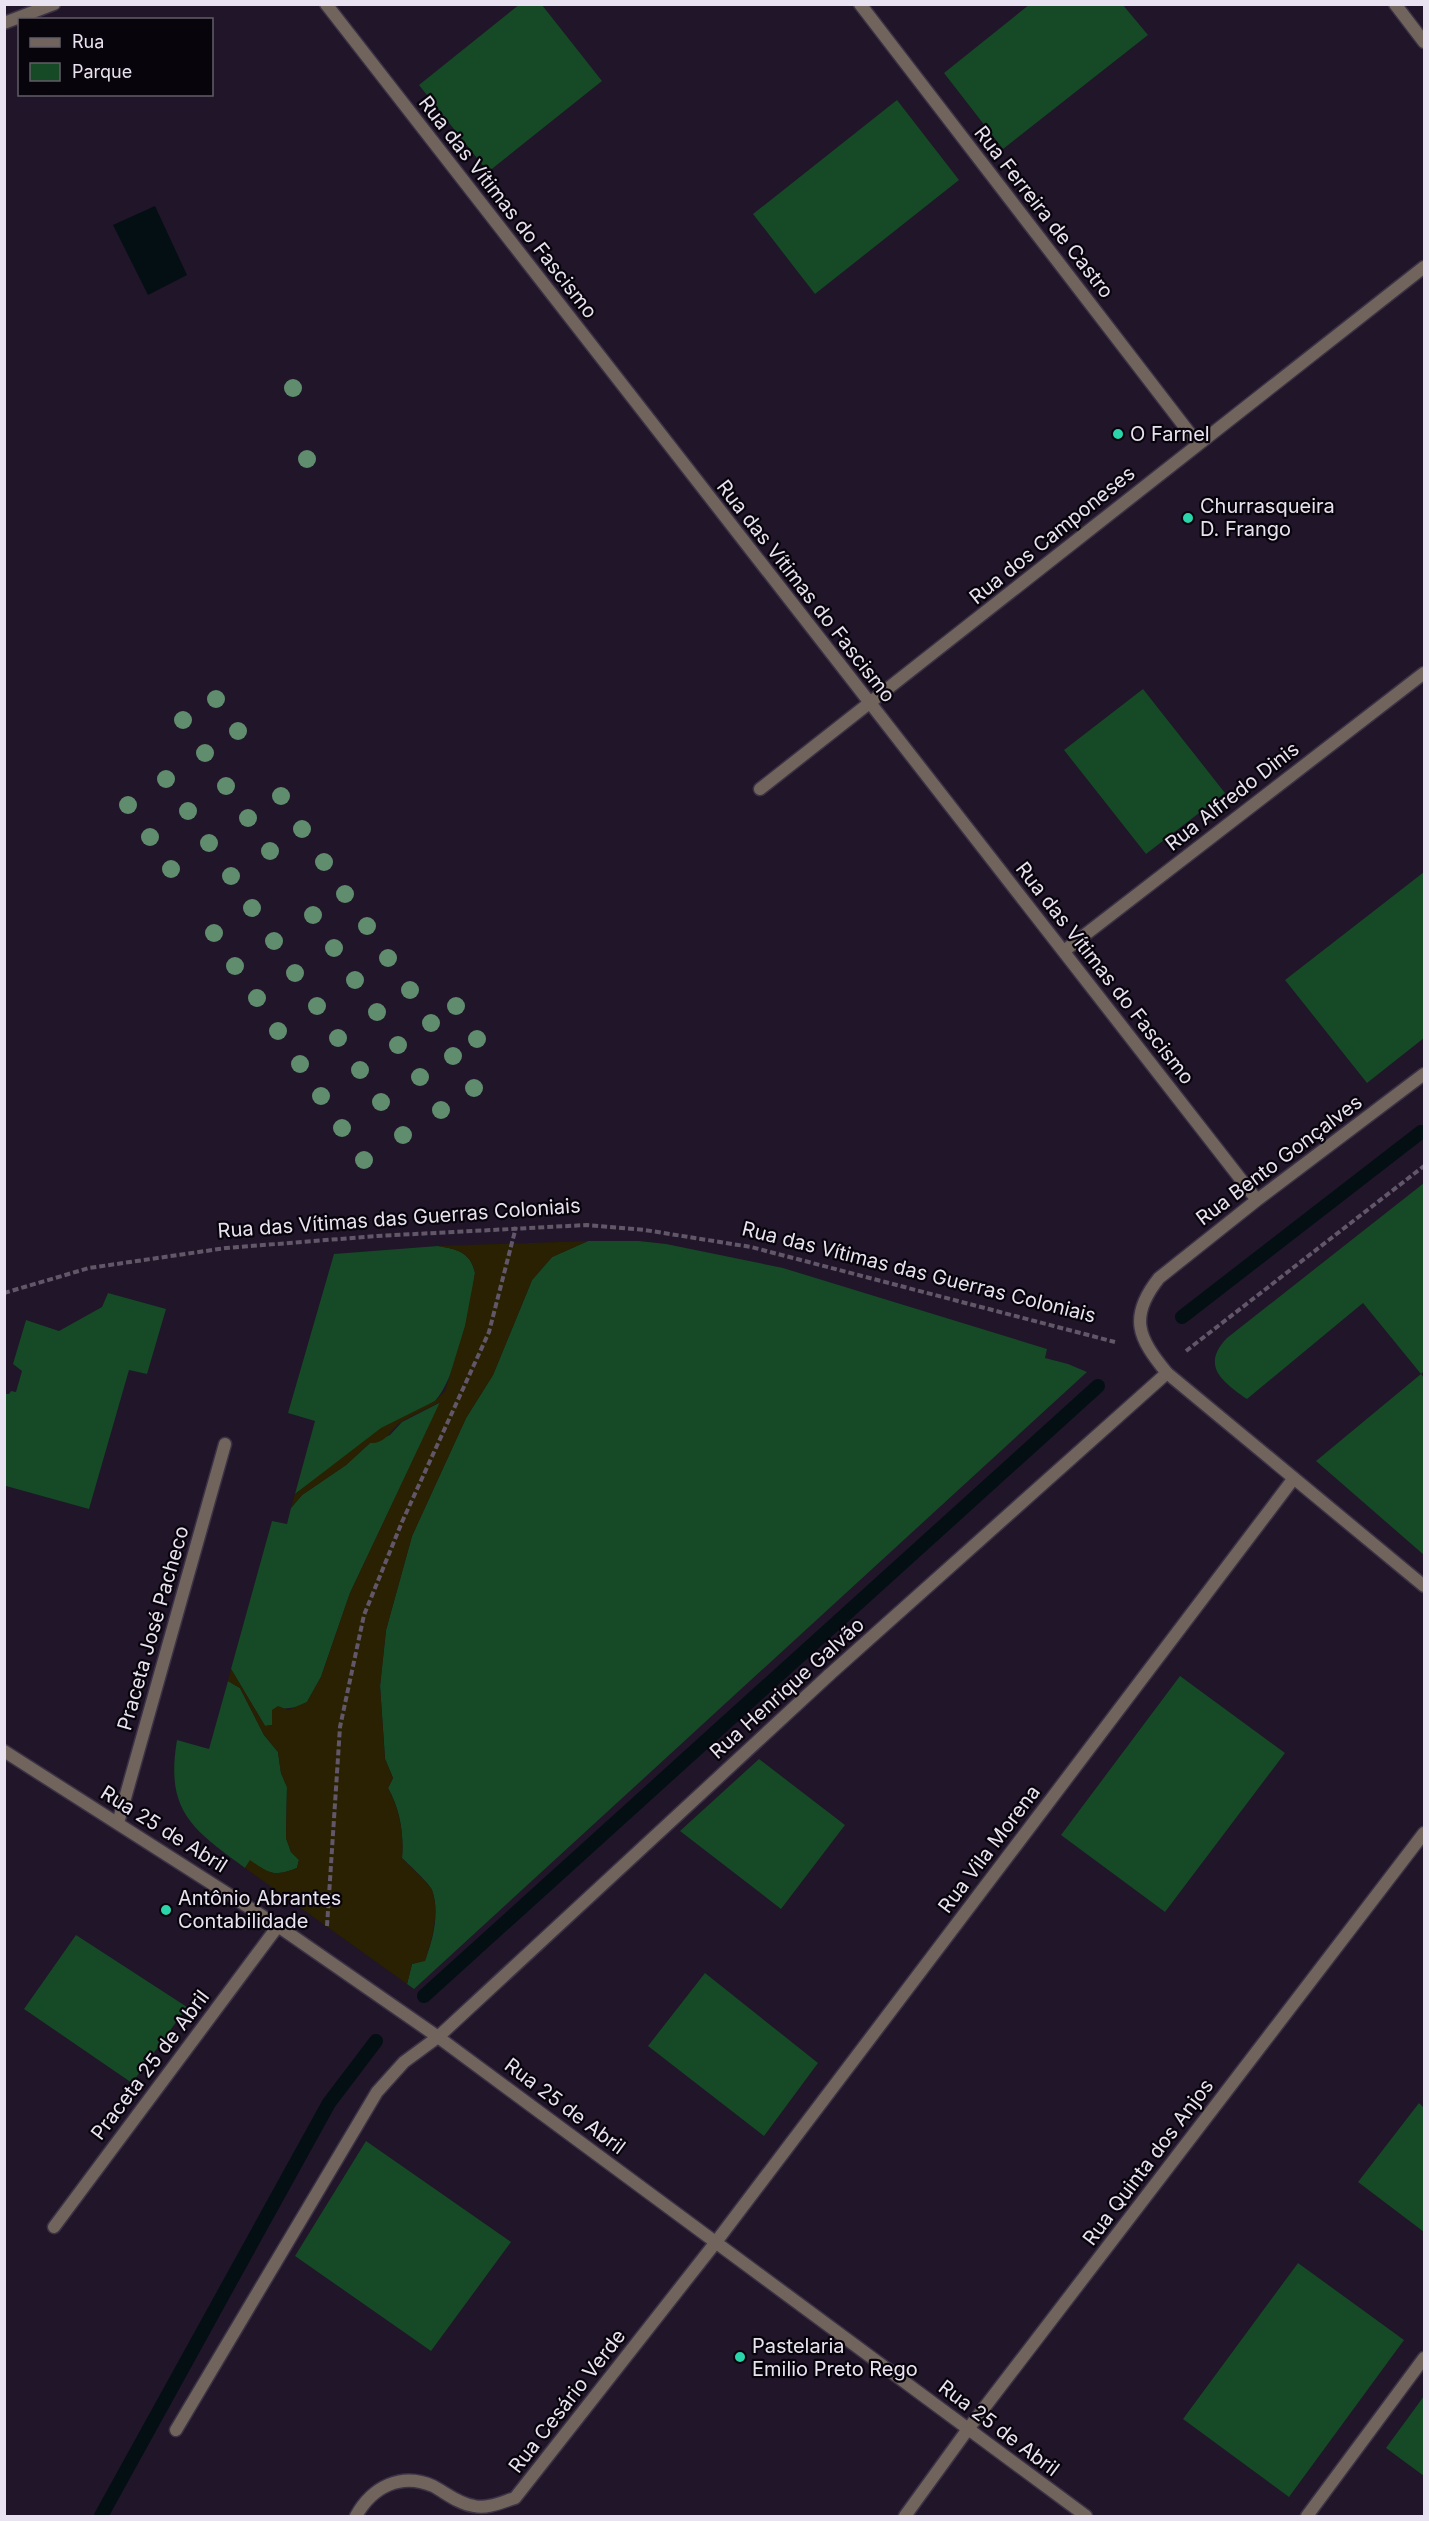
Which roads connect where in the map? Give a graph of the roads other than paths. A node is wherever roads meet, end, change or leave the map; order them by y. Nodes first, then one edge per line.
1 (54, 4) edge
2 (326, 4) edge
3 (860, 4) edge
4 (1395, 4) edge
5 (4, 23) edge
6 (1425, 42) edge
7 (1425, 267) edge
8 (1198, 444) junction
9 (1425, 672) edge
10 (869, 705) junction
11 (760, 789) dead end
12 (1064, 951) junction
13 (1425, 1074) edge
14 (1257, 1200) junction
15 (1167, 1373) junction
16 (225, 1444) dead end
17 (1294, 1478) junction
18 (1425, 1586) edge
19 (4, 1752) edge
20 (118, 1823) junction
21 (1425, 1833) edge
22 (278, 1926) junction
23 (438, 2037) junction
24 (54, 2227) dead end
25 (716, 2242) junction
26 (1425, 2358) edge
27 (968, 2429) junction
28 (176, 2430) dead end
29 (356, 2517) edge
30 (905, 2517) edge
31 (1086, 2517) edge
32 (1307, 2517) edge

1 - 5 street
2 - 10 street, Rua das Vítimas do Fascismo
3 - 8 street, Rua Ferreira de Castro
4 - 6 street
7 - 8 street, Rua dos Camponeses
8 - 10 street, Rua dos Camponeses
9 - 12 street, Rua Alfredo Dinis
10 - 11 street, Rua dos Camponeses
10 - 12 street, Rua das Vítimas do Fascismo
12 - 14 street, Rua das Vítimas do Fascismo
13 - 14 street, Rua Bento Gonçalves
14 - 15 street, Rua Bento Gonçalves
15 - 17 street
15 - 23 street, Rua Henrique Galvão
16 - 20 street, Praceta José Pacheco
17 - 18 street
17 - 25 street, Rua Vila Morena
19 - 20 street, Rua 25 de Abril
20 - 22 street, Rua 25 de Abril
21 - 27 street, Rua Quinta dos Anjos
22 - 23 street, Rua 25 de Abril
22 - 24 street, Praceta 25 de Abril
23 - 25 street, Rua 25 de Abril
23 - 28 street, Rua Henrique Galvão
25 - 27 street, Rua 25 de Abril
25 - 29 street, Rua Cesário Verde
26 - 32 street
27 - 30 street, Rua Quinta dos Anjos
27 - 31 street, Rua 25 de Abril

